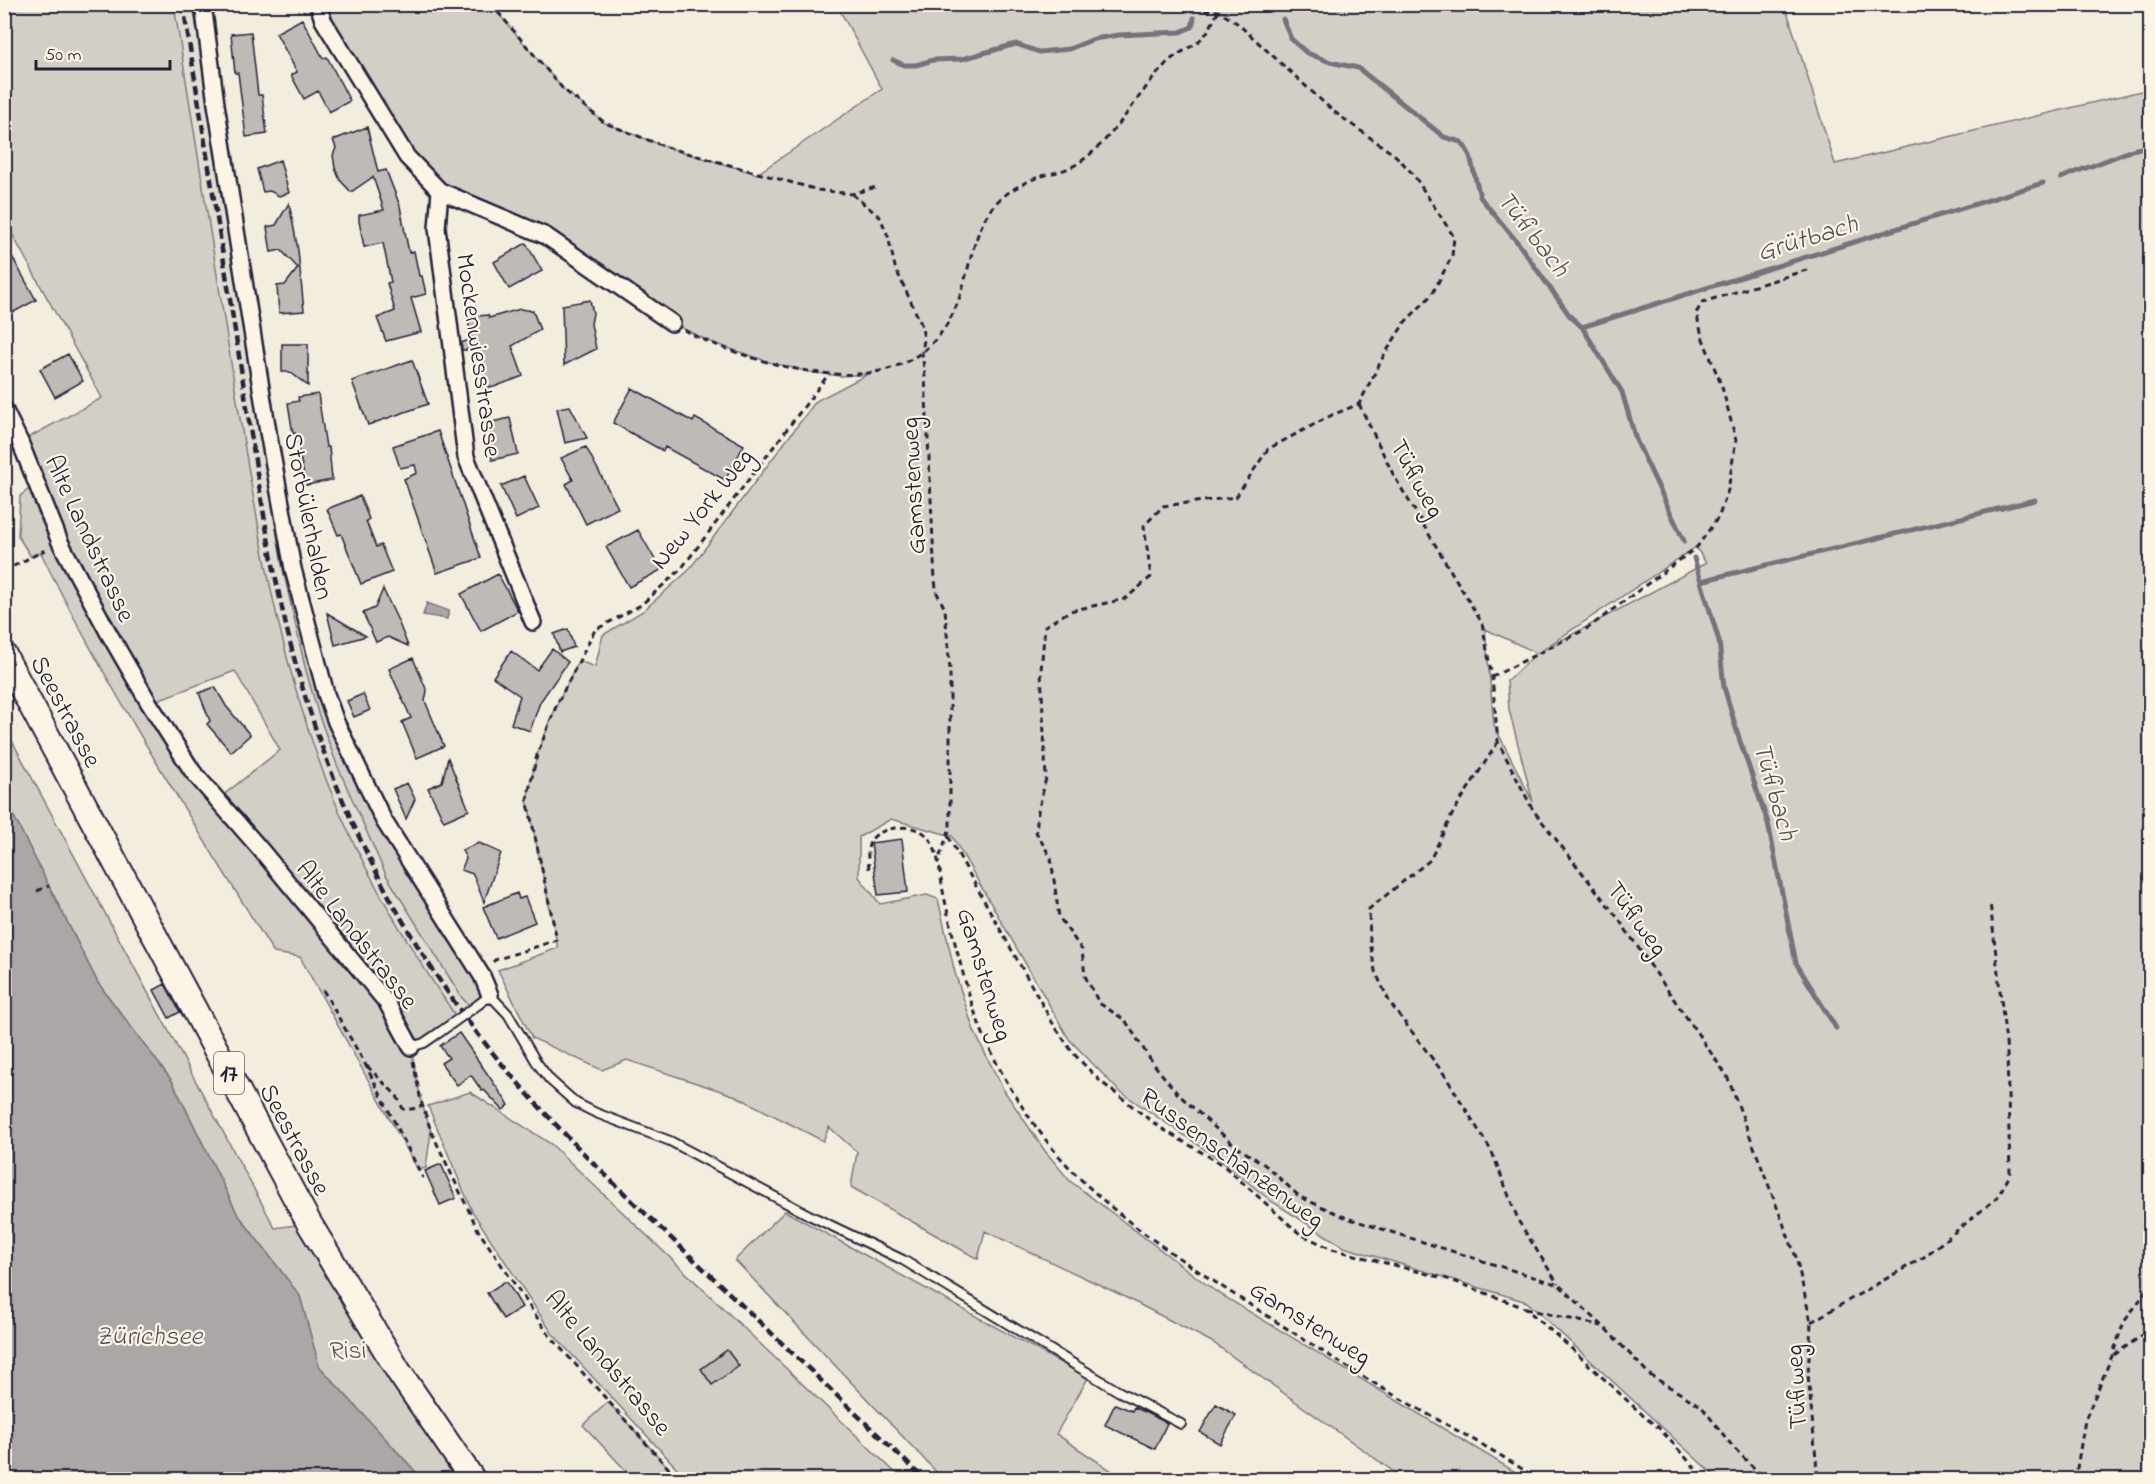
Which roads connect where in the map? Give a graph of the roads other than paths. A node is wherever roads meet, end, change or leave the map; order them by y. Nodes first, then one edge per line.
1 (203, 4) edge
2 (318, 4) edge
3 (440, 191) junction
4 (672, 323) road end
5 (4, 409) edge
6 (533, 622) dead end
7 (4, 655) edge
8 (484, 1000) junction
9 (411, 1047) joint
10 (1181, 1424) dead end
11 (473, 1479) edge

1 - 8 street, Storbülerhalden
2 - 3 street
3 - 4 street
3 - 6 street, Mockenwiesstrasse
5 - 9 street, Alte Landstrasse
7 - 11 main road, Seestrasse / 17
8 - 9 lane, bridge
8 - 10 lane

